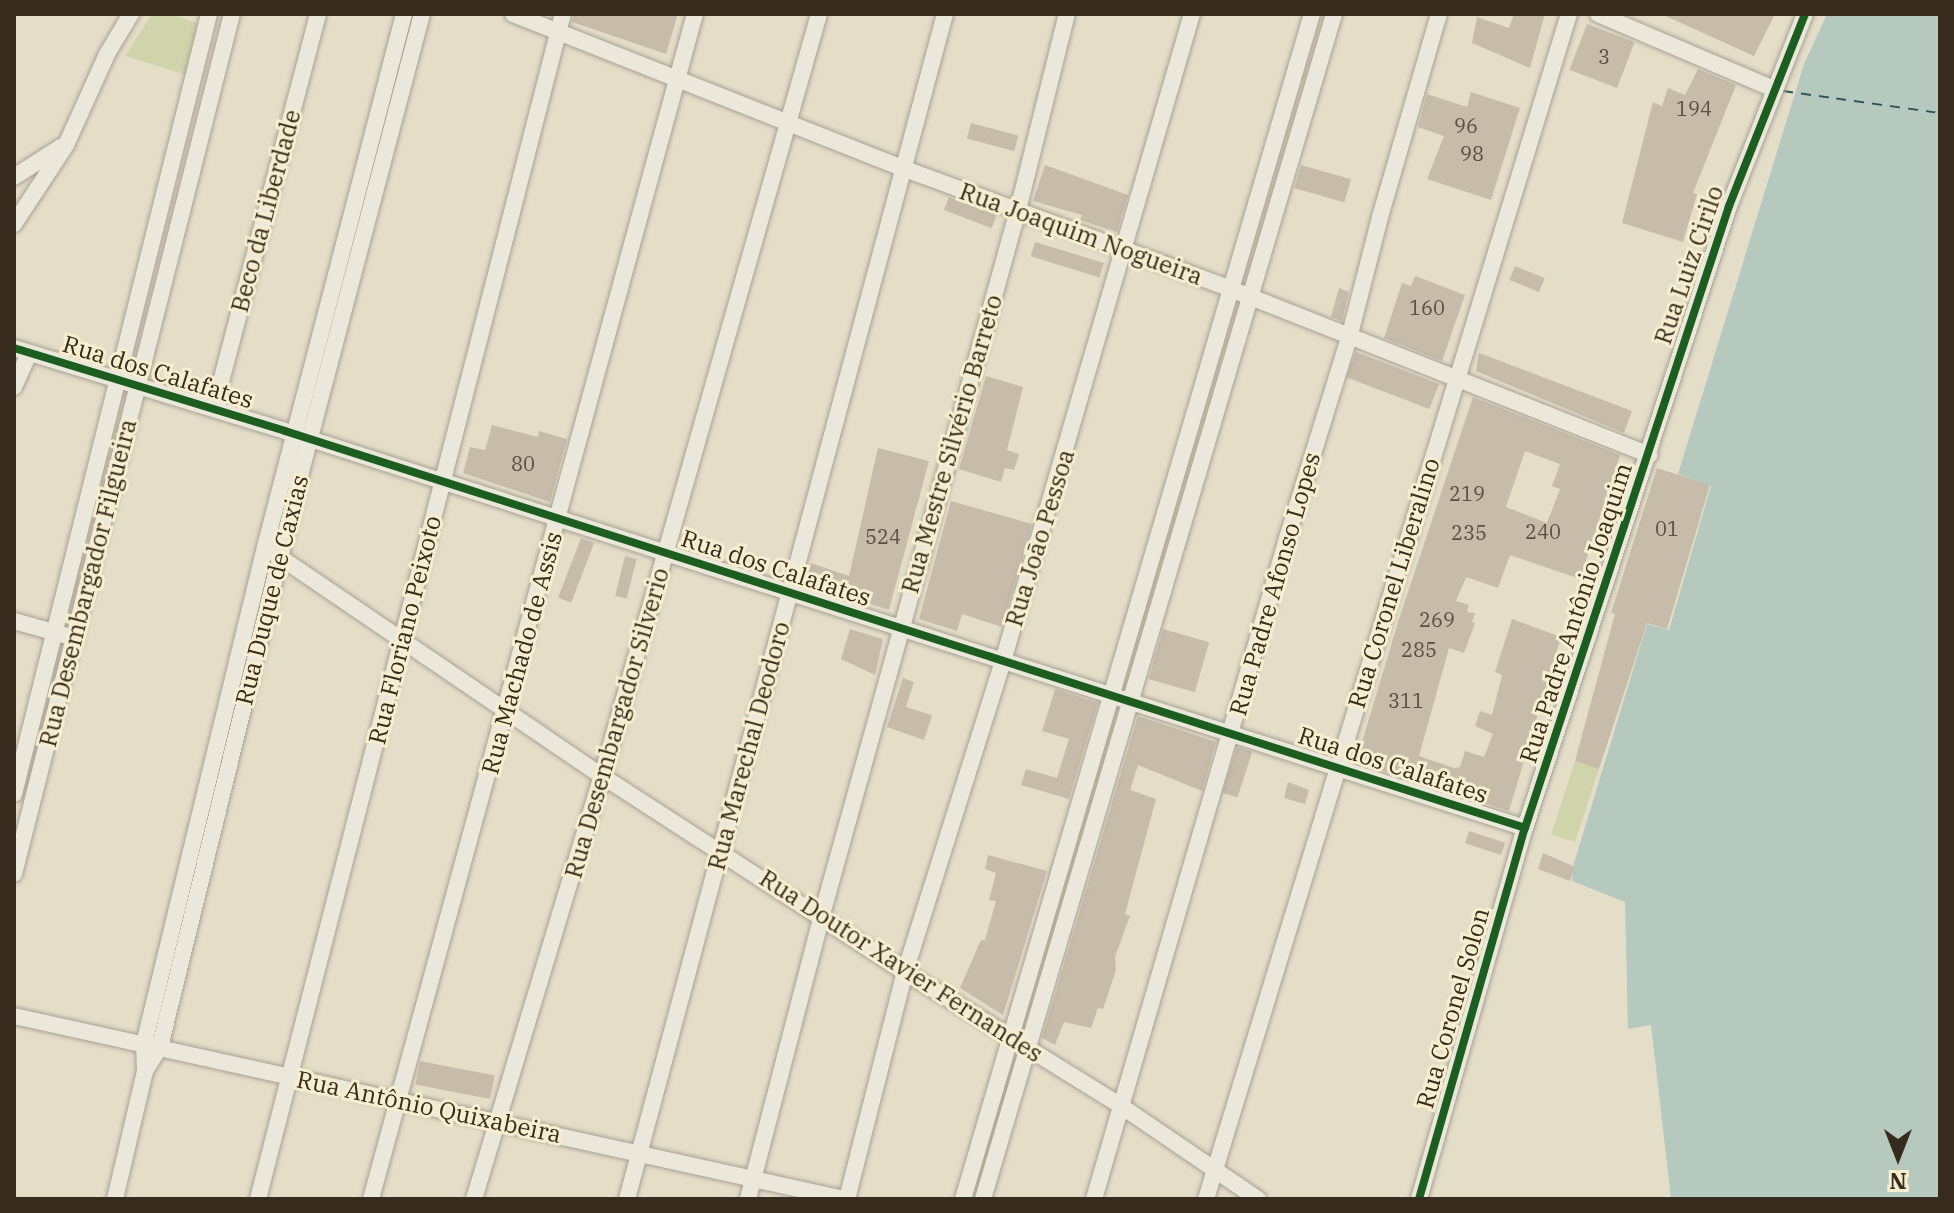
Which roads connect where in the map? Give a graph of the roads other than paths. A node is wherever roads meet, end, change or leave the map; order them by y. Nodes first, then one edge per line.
1 (131, 14) edge
2 (318, 14) edge
3 (404, 14) edge
4 (422, 14) edge
5 (513, 14) edge
6 (563, 14) edge
7 (695, 14) edge
8 (819, 14) edge
9 (945, 14) edge
10 (1067, 14) edge
11 (1192, 14) edge
12 (1312, 14) edge
13 (1334, 14) edge
14 (1439, 14) edge
15 (1569, 14) edge
16 (1598, 14) edge
17 (1805, 14) edge
18 (206, 15) edge
19 (231, 18) edge
20 (559, 33) junction
21 (1294, 74) junction
22 (678, 80) junction
23 (1312, 80) junction
24 (193, 82) junction
25 (213, 87) junction
26 (1774, 89) junction
27 (791, 123) junction
28 (66, 145) junction
29 (905, 169) junction
30 (14, 177) edge
31 (1271, 189) junction
32 (1018, 210) junction
33 (19, 218) edge
34 (1125, 251) junction
35 (1233, 290) junction
36 (1249, 297) junction
37 (1349, 338) junction
38 (21, 351) edge
39 (1456, 381) junction
40 (119, 382) junction
41 (14, 387) edge
42 (138, 388) junction
43 (214, 408) junction
44 (302, 437) junction
45 (1649, 455) junction
46 (442, 482) junction
47 (1165, 514) junction
48 (558, 519) junction
49 (1182, 520) junction
50 (265, 547) junction
51 (666, 554) junction
52 (281, 557) junction
53 (790, 593) junction
54 (14, 621) edge
55 (900, 630) junction
56 (55, 633) junction
57 (73, 637) junction
58 (403, 639) junction
59 (1003, 661) junction
60 (1112, 695) junction
61 (1130, 702) junction
62 (507, 708) junction
63 (1232, 733) junction
64 (1337, 769) junction
65 (602, 776) junction
66 (14, 794) edge
67 (1088, 813) junction
68 (1525, 828) junction
69 (721, 850) junction
70 (14, 874) edge
71 (1058, 914) junction
72 (821, 918) junction
73 (905, 972) junction
74 (14, 1016) edge
75 (1012, 1037) junction
76 (152, 1046) junction
77 (1029, 1048) junction
78 (291, 1078) junction
79 (398, 1102) junction
80 (1121, 1106) junction
81 (496, 1123) junction
82 (640, 1152) junction
83 (1214, 1171) junction
84 (753, 1177) junction
85 (115, 1199) edge
86 (258, 1199) edge
87 (371, 1199) edge
88 (474, 1199) edge
89 (627, 1199) edge
90 (748, 1199) edge
91 (846, 1199) edge
92 (963, 1199) edge
93 (983, 1199) edge
94 (1094, 1199) edge
95 (1206, 1199) edge
96 (1258, 1199) edge
97 (1419, 1199) edge

1 - 28 street
2 - 43 street, Beco da Liberdade
3 - 44 street, Rua Duque de Caxias
4 - 44 street, Rua Duque de Caxias
5 - 20 street, Rua Joaquim Nogueira
6 - 20 street, Rua Floriano Peixoto
7 - 22 street, Rua Machado de Assis
8 - 27 street, Rua Desembargador Silverio
9 - 29 street, Rua Marechal Deodoro
10 - 32 street, Rua Mestre Silvério Barreto
11 - 34 street, Rua João Pessoa
12 - 21 street
13 - 23 street
14 - 37 street, Rua Padre Afonso Lopes
15 - 39 street, Rua Coronel Liberalino
16 - 26 street
17 - 26 street, Rua Luiz Cirilo
18 - 19 street
18 - 24 street, Rua Desembargador Filgueira
19 - 25 street, Rua Desembargador Filgueira
20 - 22 street, Rua Joaquim Nogueira
20 - 46 street, Rua Floriano Peixoto
21 - 23 street
21 - 31 street
22 - 27 street, Rua Joaquim Nogueira
22 - 48 street, Rua Machado de Assis
23 - 31 street
24 - 25 street
24 - 40 street, Rua Desembargador Filgueira
25 - 42 street, Rua Desembargador Filgueira
26 - 45 street, Rua Luiz Cirilo
27 - 29 street, Rua Joaquim Nogueira
27 - 51 street, Rua Desembargador Silverio
28 - 30 street
28 - 33 street
29 - 32 street, Rua Joaquim Nogueira
29 - 53 street, Rua Marechal Deodoro
31 - 35 street
31 - 36 street
32 - 34 street, Rua Joaquim Nogueira
32 - 55 street, Rua Mestre Silvério Barreto
34 - 35 street, Rua Joaquim Nogueira
34 - 59 street, Rua João Pessoa
35 - 36 street, Rua Joaquim Nogueira
35 - 47 street
36 - 37 street, Rua Joaquim Nogueira
36 - 49 street
37 - 39 street, Rua Joaquim Nogueira
37 - 63 street, Rua Padre Afonso Lopes
38 - 40 street, Rua dos Calafates
38 - 41 street
39 - 45 street, Rua Joaquim Nogueira
39 - 64 street, Rua Coronel Liberalino
40 - 42 street, Rua dos Calafates
40 - 56 street, Rua Desembargador Filgueira
42 - 43 street, Rua dos Calafates
42 - 57 street, Rua Desembargador Filgueira
43 - 44 street, Rua dos Calafates
44 - 46 street, Rua dos Calafates
44 - 50 street, Rua Duque de Caxias
44 - 52 street, Rua Duque de Caxias
45 - 68 street, Rua Padre Antônio Joaquim
46 - 48 street, Rua dos Calafates
46 - 58 street, Rua Floriano Peixoto
47 - 49 street
47 - 60 street
48 - 51 street, Rua dos Calafates
48 - 62 street, Rua Machado de Assis
49 - 61 street
50 - 52 street, Rua Doutor Xavier Fernandes
50 - 76 street, Rua Duque de Caxias
51 - 53 street, Rua dos Calafates
51 - 65 street, Rua Desembargador Silverio
52 - 58 street, Rua Doutor Xavier Fernandes
52 - 76 street, Rua Duque de Caxias
53 - 55 street, Rua dos Calafates
53 - 69 street, Rua Marechal Deodoro
54 - 56 street
55 - 59 street, Rua dos Calafates
55 - 72 street, Rua Mestre Silvério Barreto
56 - 57 street
56 - 66 street, Rua Desembargador Filgueira
57 - 70 street, Rua Desembargador Filgueira
58 - 62 street, Rua Doutor Xavier Fernandes
58 - 78 street, Rua Floriano Peixoto
59 - 60 street, Rua dos Calafates
59 - 73 street, Rua João Pessoa
60 - 61 street, Rua dos Calafates
60 - 67 street
61 - 63 street, Rua dos Calafates
61 - 67 street
62 - 65 street, Rua Doutor Xavier Fernandes
62 - 79 street, Rua Machado de Assis
63 - 64 street, Rua dos Calafates
63 - 80 street, Rua Padre Afonso Lopes
64 - 68 street, Rua dos Calafates
64 - 83 street, Rua Coronel Liberalino
65 - 69 street, Rua Doutor Xavier Fernandes
65 - 81 street, Rua Desembargador Silverio
67 - 71 street
68 - 97 street, Rua Coronel Solon
69 - 72 street, Rua Doutor Xavier Fernandes
69 - 82 street, Rua Marechal Deodoro
71 - 75 street
71 - 77 street
72 - 73 street, Rua Doutor Xavier Fernandes
72 - 84 street, Rua Mestre Silvério Barreto
73 - 75 street, Rua Doutor Xavier Fernandes
73 - 91 street, Rua João Pessoa
74 - 76 street, Rua Antônio Quixabeira
75 - 77 street, Rua Doutor Xavier Fernandes
75 - 92 street
76 - 78 street, Rua Antônio Quixabeira
76 - 85 street, Rua Duque de Caxias
77 - 80 street, Rua Doutor Xavier Fernandes
77 - 93 street
78 - 79 street, Rua Antônio Quixabeira
78 - 86 street, Rua Floriano Peixoto
79 - 81 street, Rua Antônio Quixabeira
79 - 87 street, Rua Machado de Assis
80 - 83 street, Rua Doutor Xavier Fernandes
80 - 94 street, Rua Padre Afonso Lopes
81 - 82 street, Rua Antônio Quixabeira
81 - 88 street, Rua Desembargador Silverio
82 - 84 street, Rua Antônio Quixabeira
82 - 89 street, Rua Marechal Deodoro
83 - 95 street, Rua Coronel Liberalino
83 - 96 street, Rua Doutor Xavier Fernandes
84 - 90 street, Rua Mestre Silvério Barreto
84 - 91 street, Rua Antônio Quixabeira

